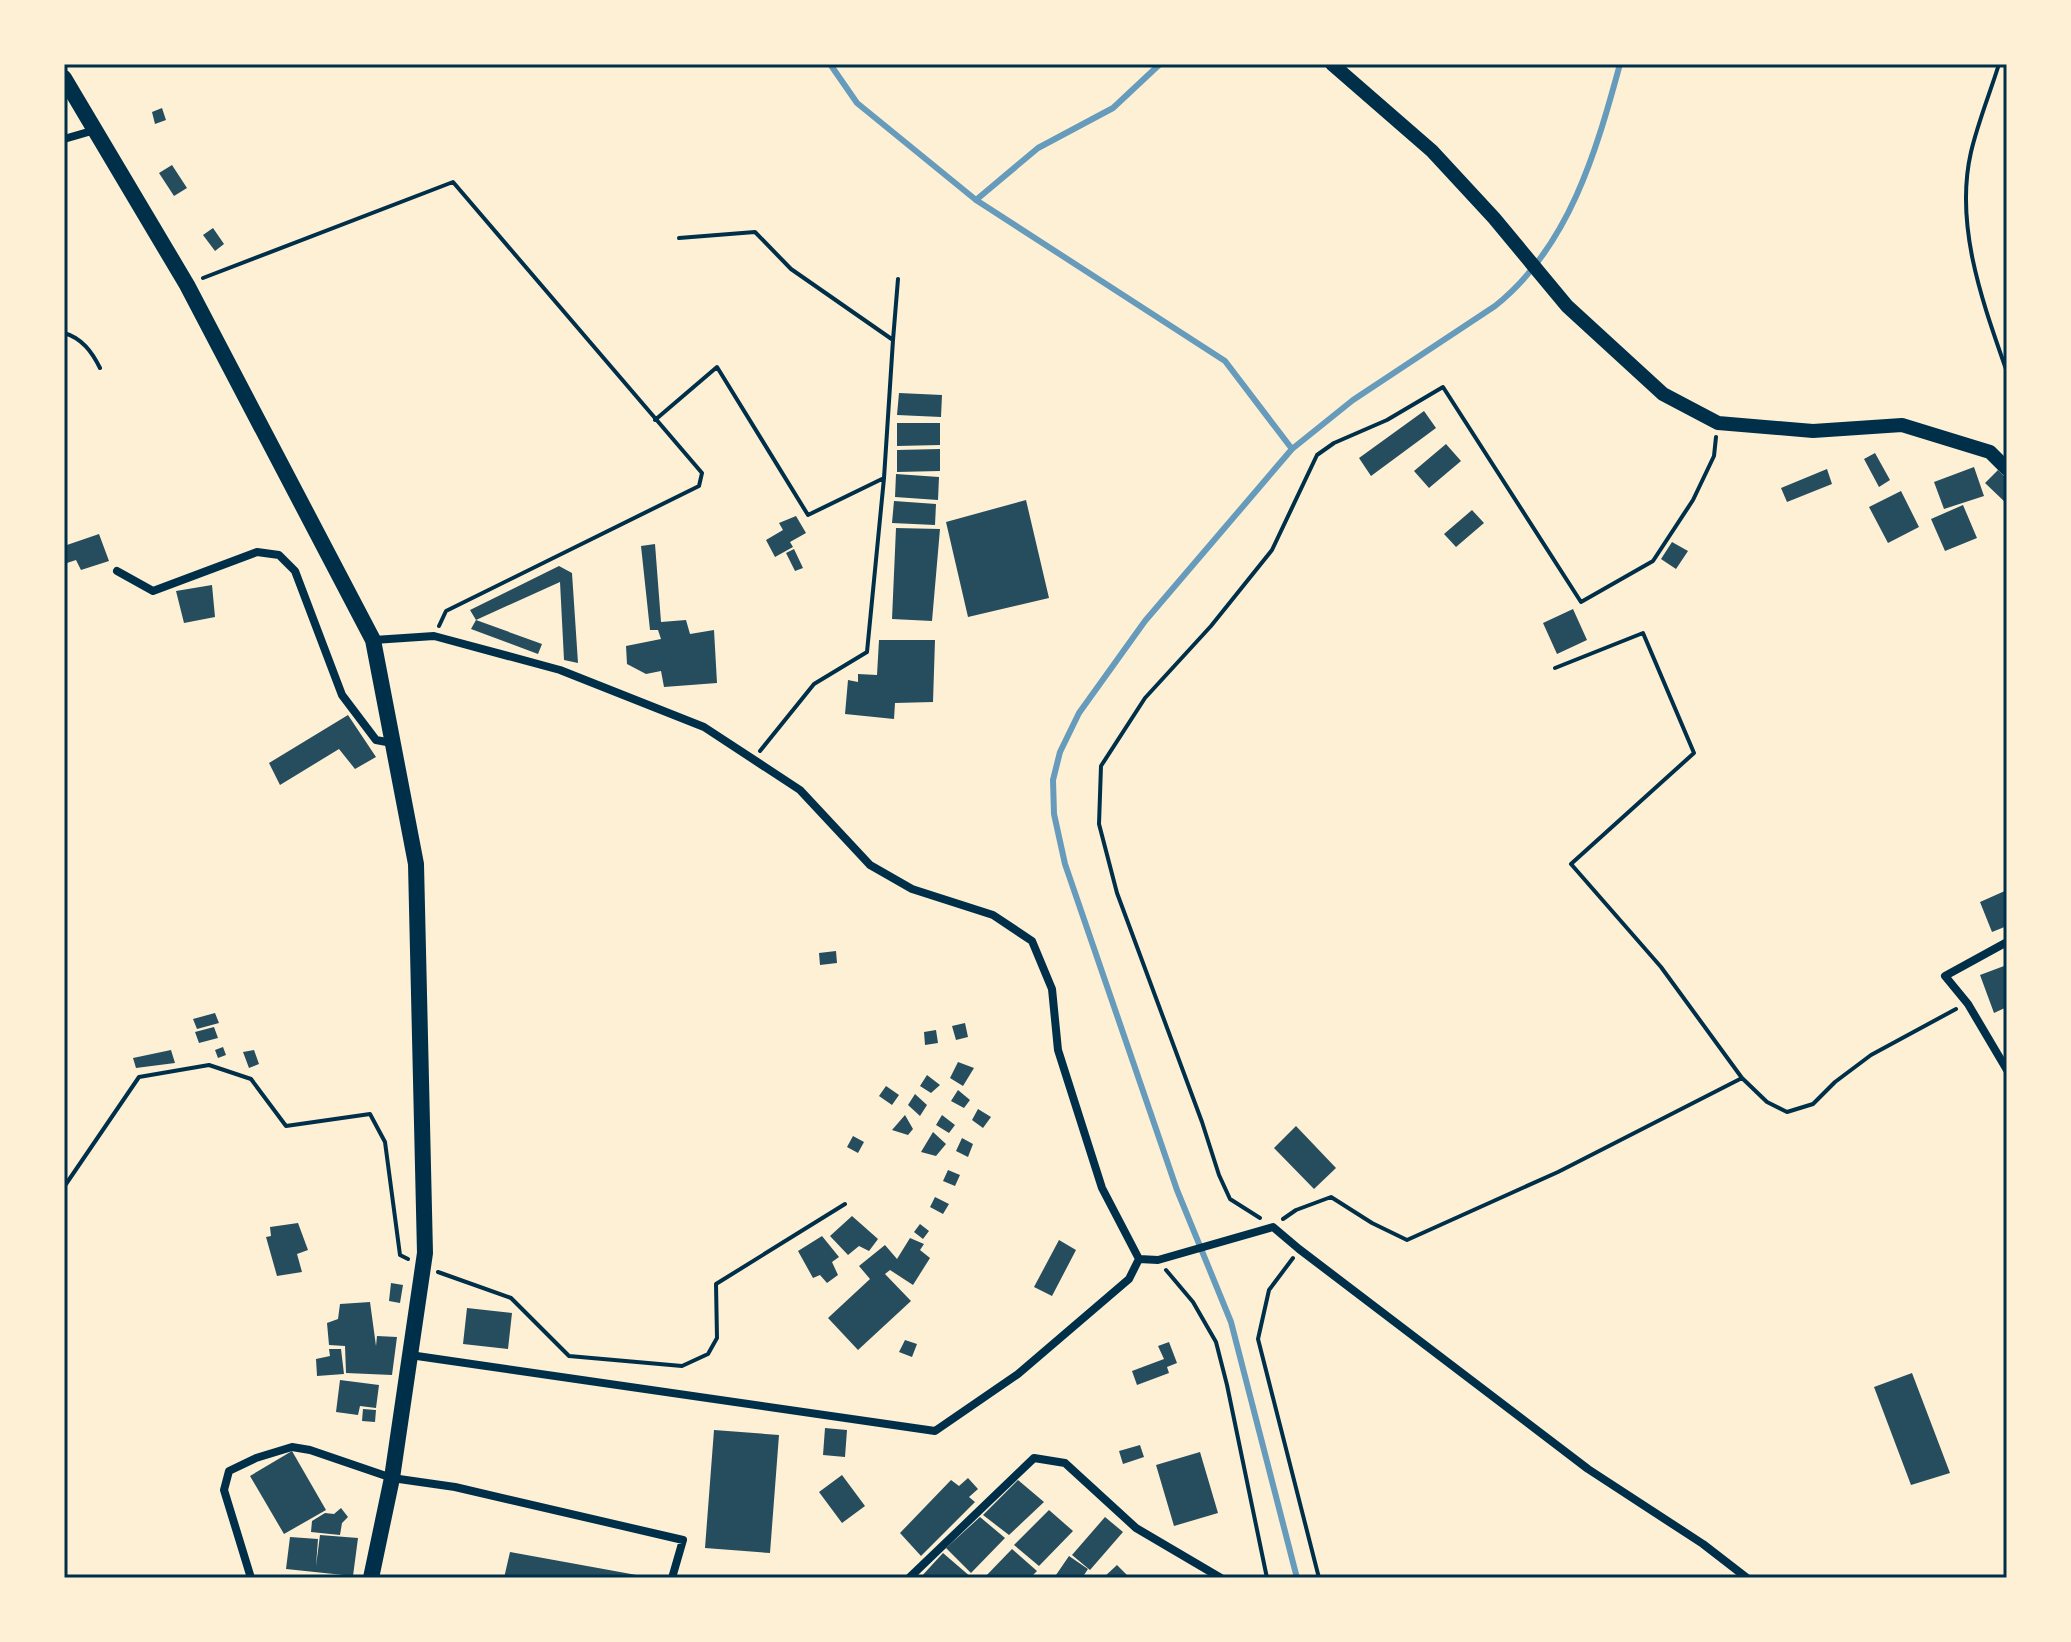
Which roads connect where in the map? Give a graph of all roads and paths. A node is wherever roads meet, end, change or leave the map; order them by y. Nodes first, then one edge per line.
1 (1332, 64) edge
2 (1999, 64) edge
3 (64, 78) edge
4 (96, 129) junction
5 (64, 139) edge
6 (679, 238) dead end
7 (898, 279) dead end
8 (187, 285) junction
9 (64, 333) edge
10 (893, 340) junction
11 (100, 368) dead end
12 (2007, 372) edge
13 (655, 420) junction
14 (1718, 423) junction
15 (2007, 469) edge
16 (884, 478) junction
17 (117, 571) dead end
18 (434, 636) junction
19 (373, 640) junction
20 (1555, 668) dead end
21 (393, 743) junction
22 (753, 759) junction
23 (2007, 942) edge
24 (1968, 1004) junction
25 (2007, 1070) edge
26 (1742, 1078) junction
27 (64, 1187) edge
28 (845, 1204) dead end
29 (1273, 1227) junction
30 (1299, 1249) junction
31 (1139, 1259) junction
32 (1158, 1260) junction
33 (423, 1267) junction
34 (410, 1355) junction
35 (392, 1478) junction
36 (251, 1578) edge
37 (371, 1578) edge
38 (672, 1578) edge
39 (909, 1578) edge
40 (1221, 1578) edge
41 (1267, 1578) edge
42 (1319, 1578) edge
43 (1747, 1578) edge

1 - 14 street
2 - 12 path
3 - 4 main road
4 - 5 street
4 - 8 main road
6 - 10 path
7 - 10 path
8 - 13 path
8 - 19 main road
9 - 11 path
10 - 16 path
13 - 16 path
13 - 18 path
14 - 15 street
14 - 29 path
16 - 22 path
17 - 21 street
18 - 19 street
18 - 22 street
19 - 21 main road
20 - 26 path
21 - 33 main road
22 - 31 street
23 - 24 street
24 - 25 street
24 - 26 path
26 - 29 path
27 - 33 path
28 - 33 path
29 - 30 street
29 - 32 street
30 - 42 path
30 - 43 street
31 - 32 street
31 - 34 street
32 - 41 path
33 - 34 main road
34 - 35 main road
35 - 36 street
35 - 37 main road
35 - 38 street
39 - 40 street

